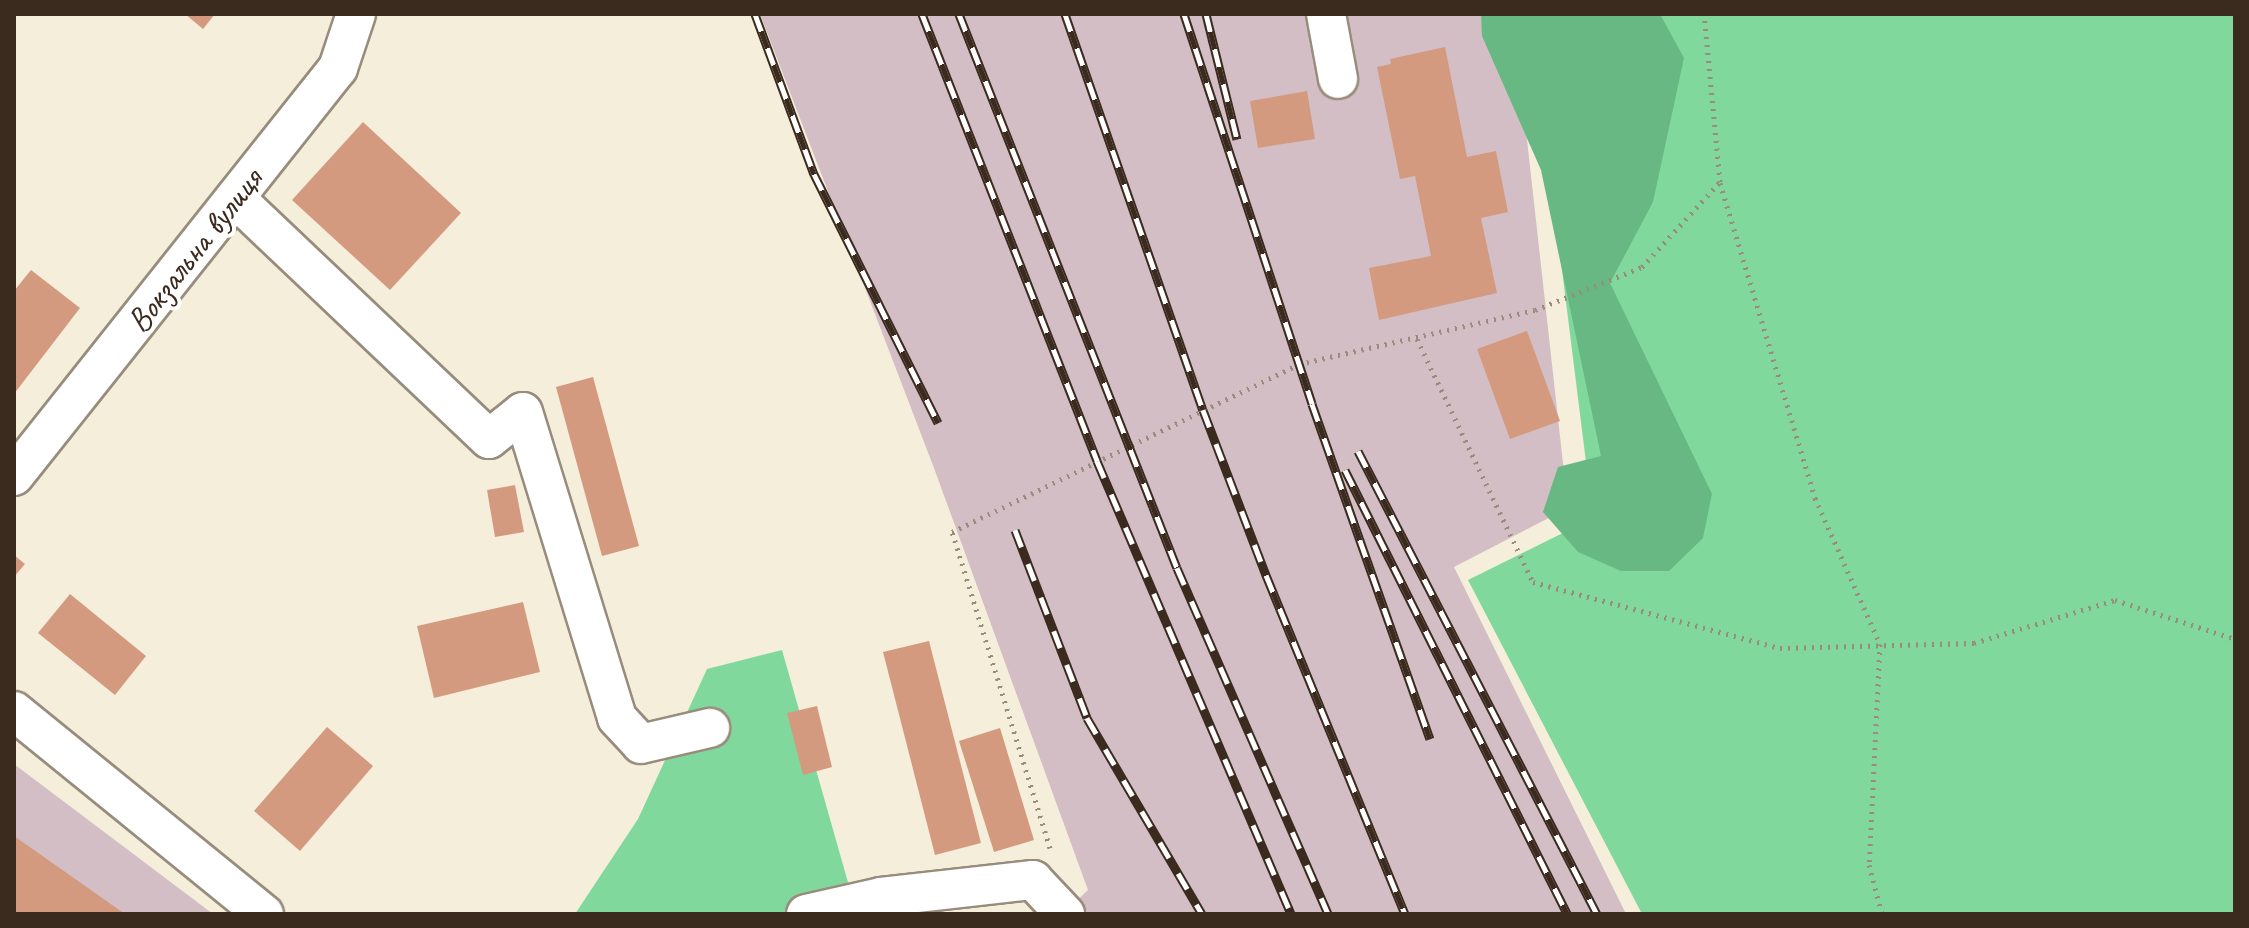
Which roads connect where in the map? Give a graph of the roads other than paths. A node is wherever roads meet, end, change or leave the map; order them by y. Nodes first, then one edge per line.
1 (356, 14) edge
2 (1326, 14) edge
3 (1338, 79) dead end
4 (235, 198) junction
5 (14, 476) edge
6 (14, 711) edge
7 (710, 728) dead end
8 (264, 914) edge
9 (806, 914) edge
10 (1065, 914) edge

1 - 4 street, Вокзальна вулиця
2 - 3 street
4 - 5 street, Вокзальна вулиця
4 - 7 street
6 - 8 street
9 - 10 street

